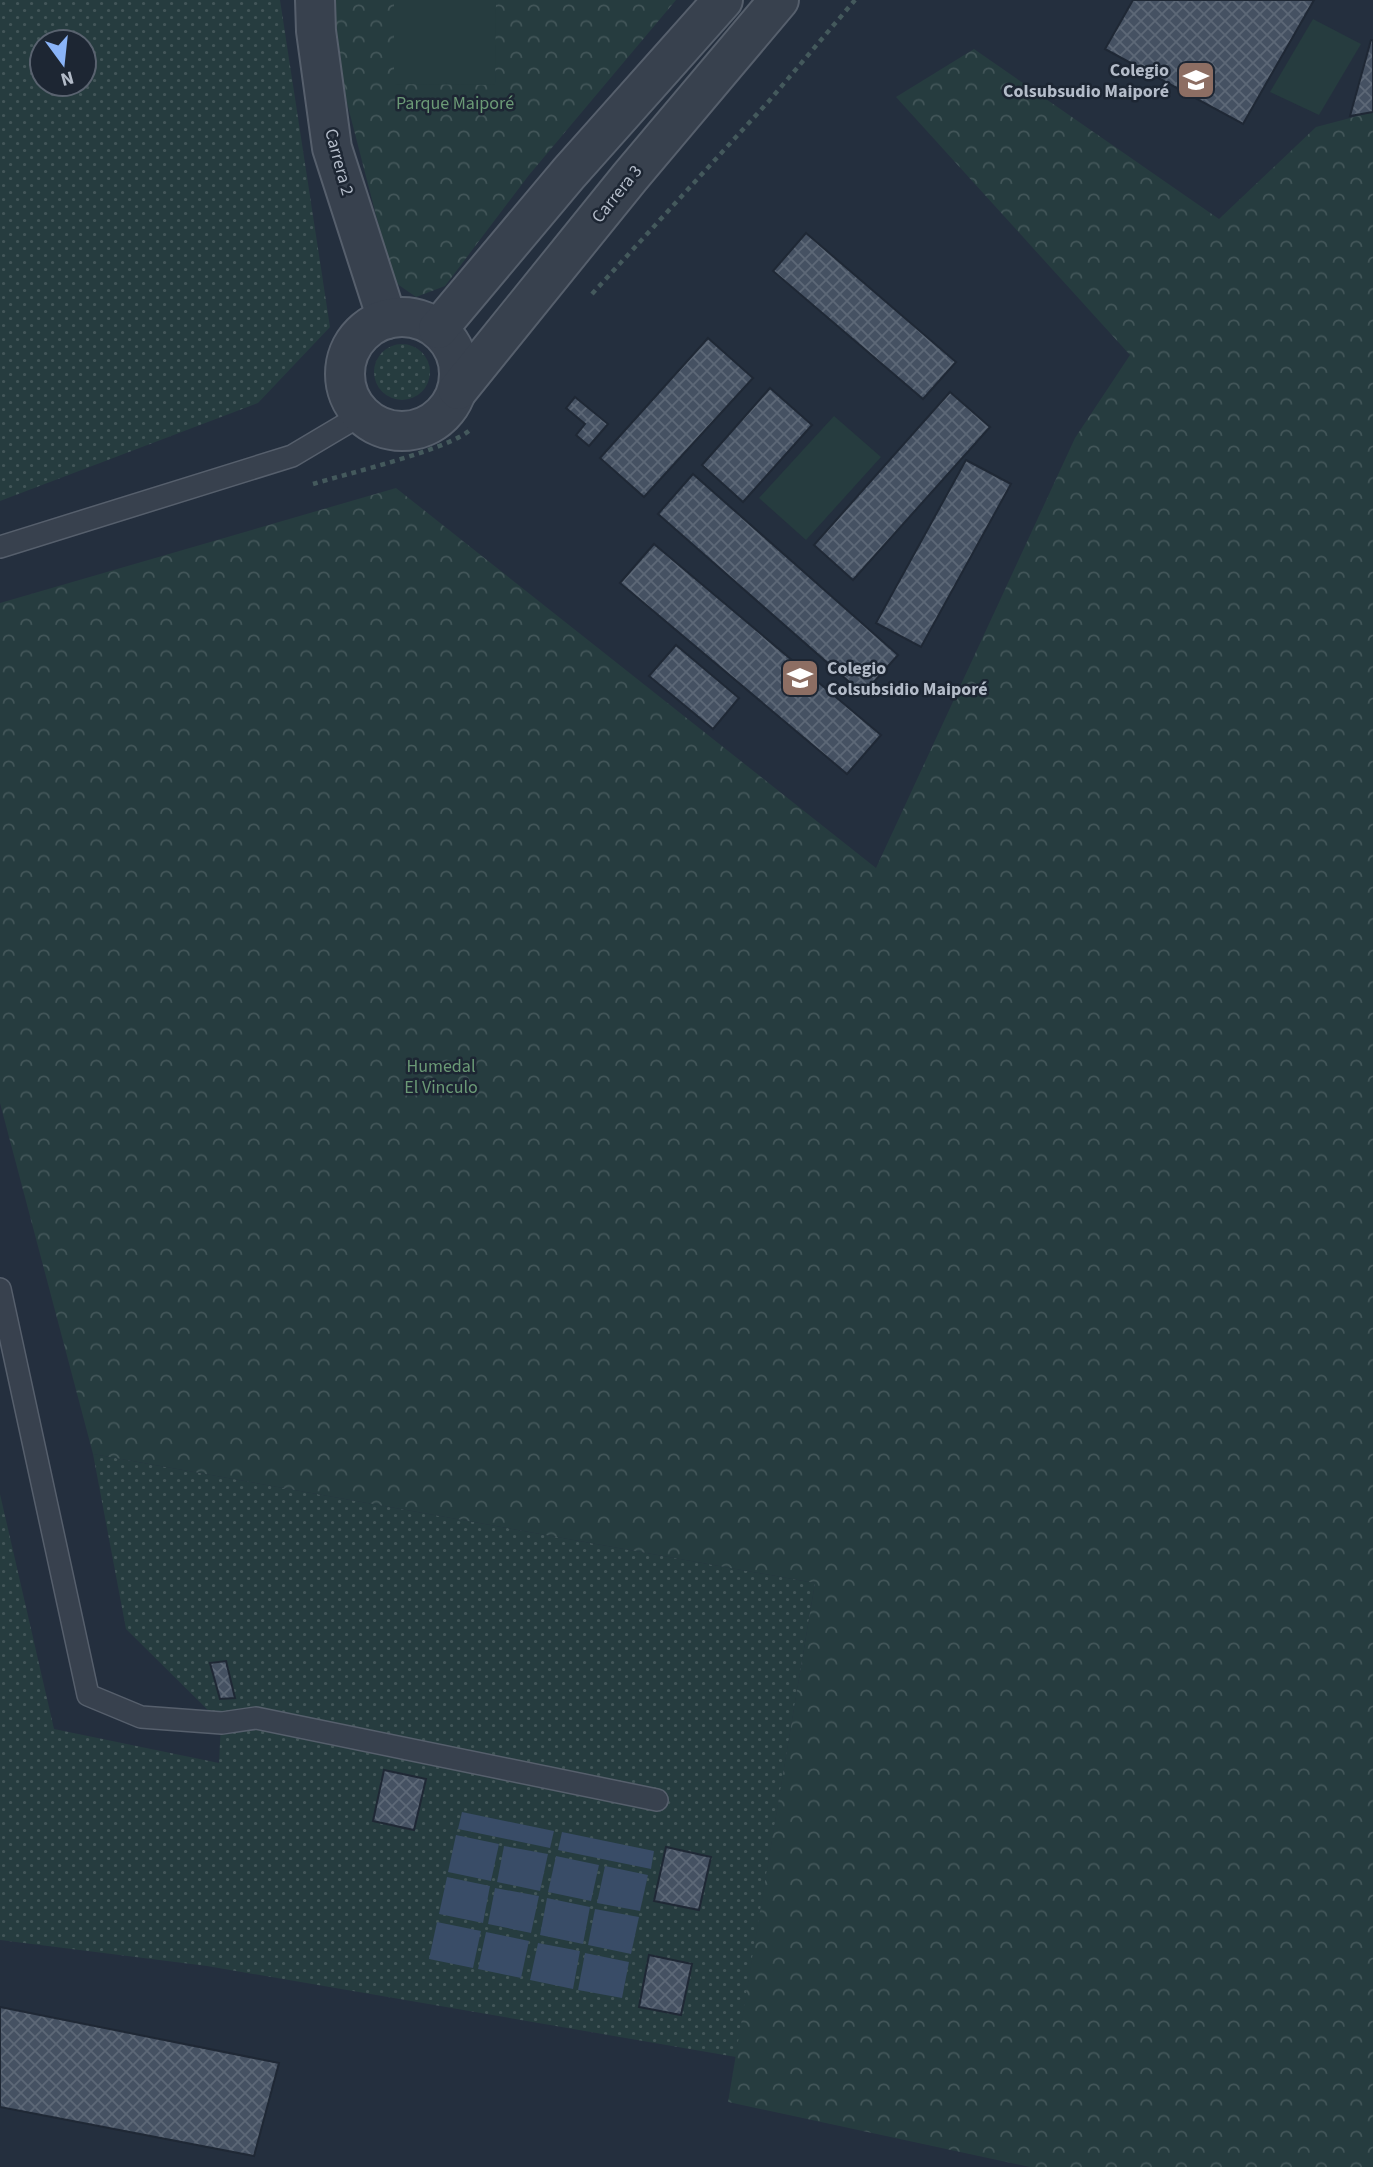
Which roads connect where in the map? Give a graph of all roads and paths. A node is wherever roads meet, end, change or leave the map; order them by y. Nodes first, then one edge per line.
1 (315, 0) edge
2 (723, 0) edge
3 (779, 0) edge
4 (387, 319) junction
5 (438, 329) junction
6 (458, 390) junction
7 (361, 415) junction
8 (0, 547) edge
9 (0, 1289) edge
10 (657, 1800) dead end

1 - 4 street, Carrera 2
2 - 5 street
3 - 6 street, Carrera 3
4 - 5 street
4 - 7 street
5 - 6 street
6 - 7 street
7 - 8 lane
9 - 10 lane

